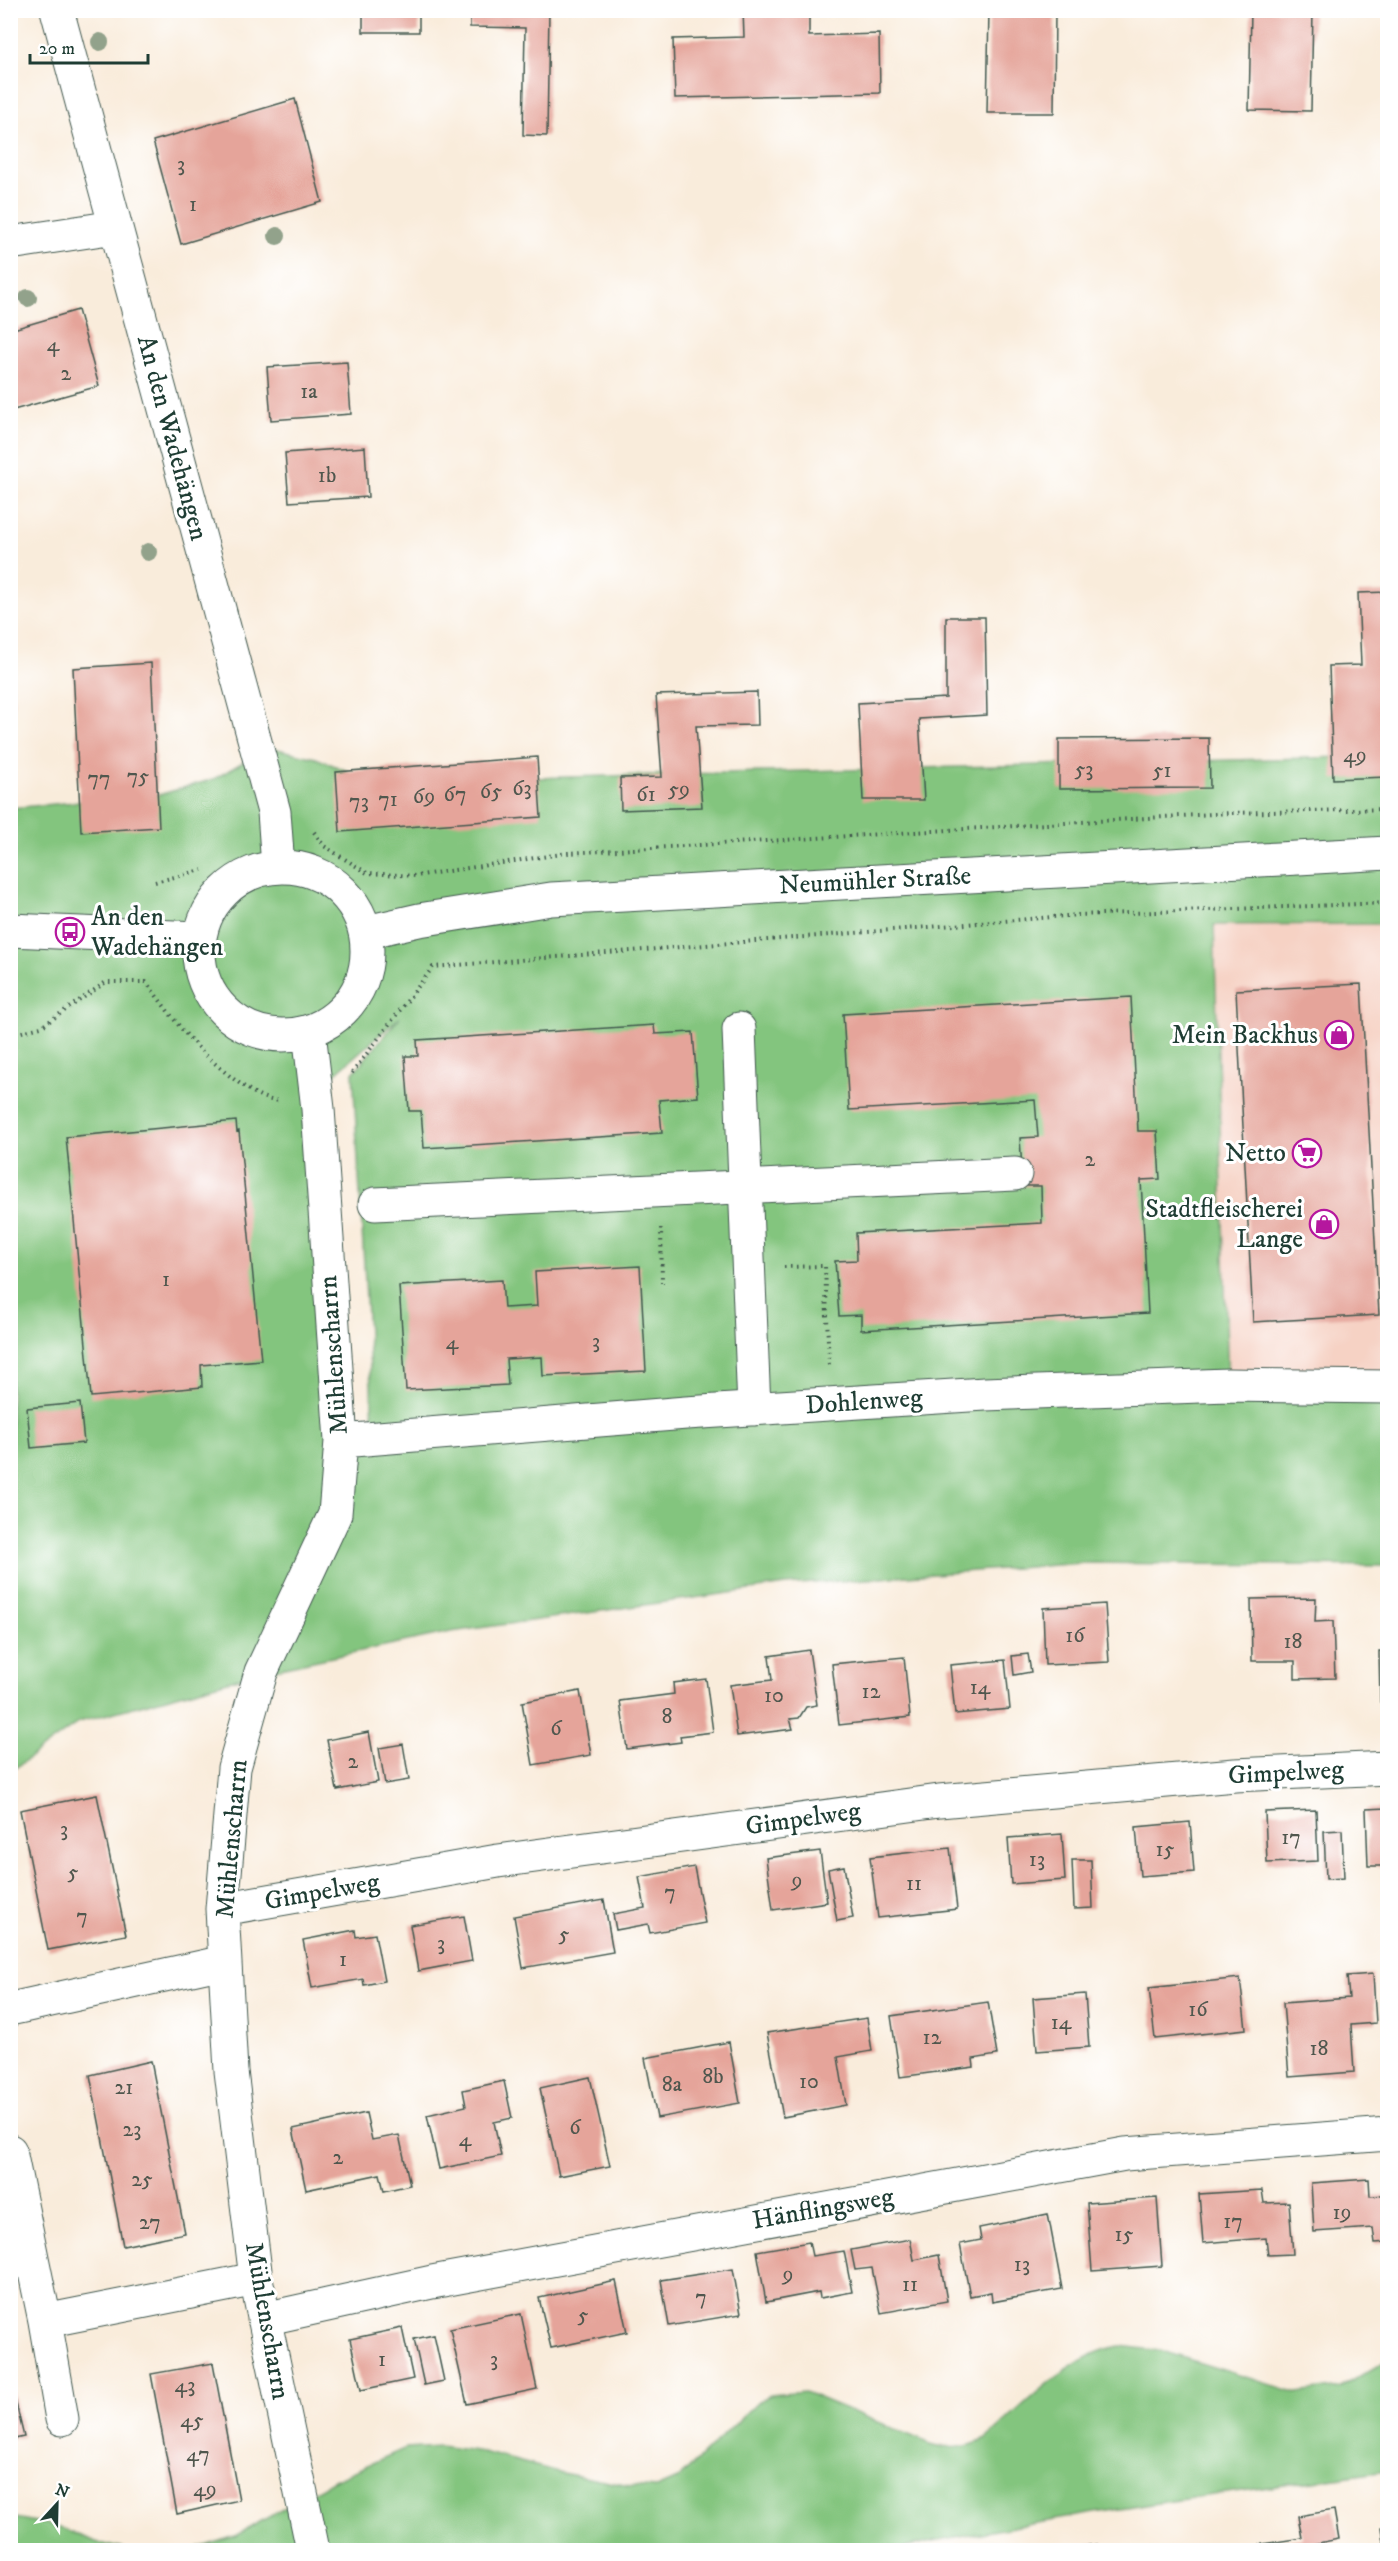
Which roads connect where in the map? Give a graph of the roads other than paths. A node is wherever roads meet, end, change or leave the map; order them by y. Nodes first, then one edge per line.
1 (57, 10) edge
2 (115, 227) junction
3 (10, 243) edge
4 (1388, 853) edge
5 (278, 867) junction
6 (10, 930) edge
7 (366, 932) junction
8 (198, 938) junction
9 (739, 1029) dead end
10 (309, 1032) junction
11 (1015, 1174) dead end
12 (746, 1187) junction
13 (375, 1204) dead end
14 (1388, 1387) edge
15 (754, 1409) junction
16 (341, 1441) junction
17 (1388, 1768) edge
18 (222, 1909) junction
19 (224, 1962) junction
20 (10, 2009) edge
21 (1388, 2134) edge
22 (10, 2151) edge
23 (256, 2279) junction
24 (264, 2319) junction
25 (45, 2321) junction
26 (62, 2419) dead end
27 (313, 2550) edge

1 - 2 street, An den Wadehängen
2 - 3 street
2 - 5 street, An den Wadehängen
4 - 7 street, Neumühler Straße
5 - 7 street
5 - 8 street
6 - 8 street
7 - 10 street
8 - 10 street
9 - 12 street
10 - 16 street, Mühlenscharrn
11 - 12 street
12 - 13 street
12 - 15 street
14 - 15 street, Dohlenweg
15 - 16 street, Dohlenweg
16 - 18 street, Mühlenscharrn
17 - 18 street, Gimpelweg
18 - 19 street, Mühlenscharrn
19 - 20 street
19 - 23 street, Mühlenscharrn
21 - 24 street, Hänflingsweg
22 - 25 street
23 - 24 street, Mühlenscharrn
23 - 25 street
24 - 27 street, Mühlenscharrn
25 - 26 street

